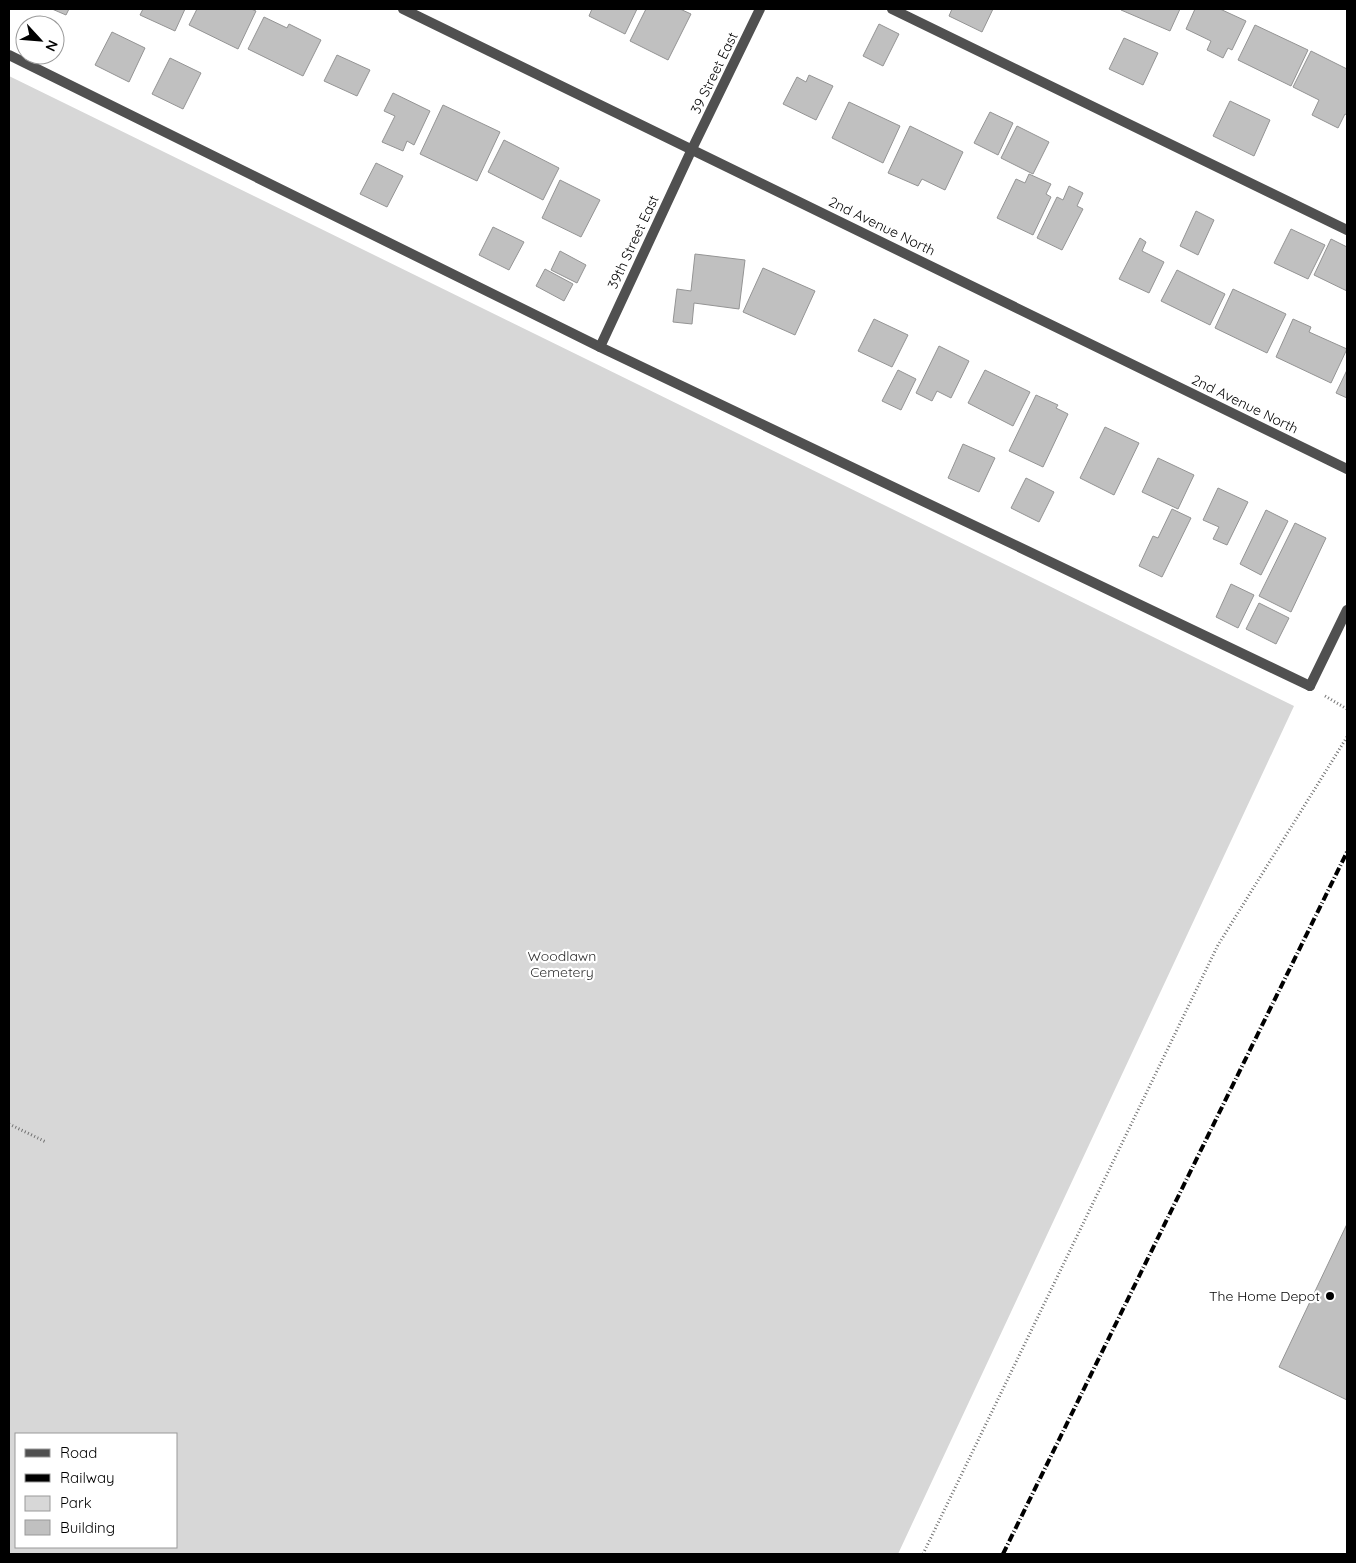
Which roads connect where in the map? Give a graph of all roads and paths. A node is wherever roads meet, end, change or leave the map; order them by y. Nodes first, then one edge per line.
1 (403, 9) edge
2 (760, 9) edge
3 (892, 9) edge
4 (9, 55) edge
5 (692, 149) junction
6 (1347, 230) edge
7 (600, 347) junction
8 (1347, 469) edge
9 (1347, 610) edge
10 (1347, 737) edge
11 (9, 1124) edge
12 (46, 1142) dead end
13 (923, 1554) edge

1 - 5 street, 2nd Avenue North
2 - 5 street, 39 Street East
3 - 6 street
4 - 7 street
5 - 7 street, 39th Street East
5 - 8 street, 2nd Avenue North
7 - 9 street
10 - 13 path
11 - 12 path

